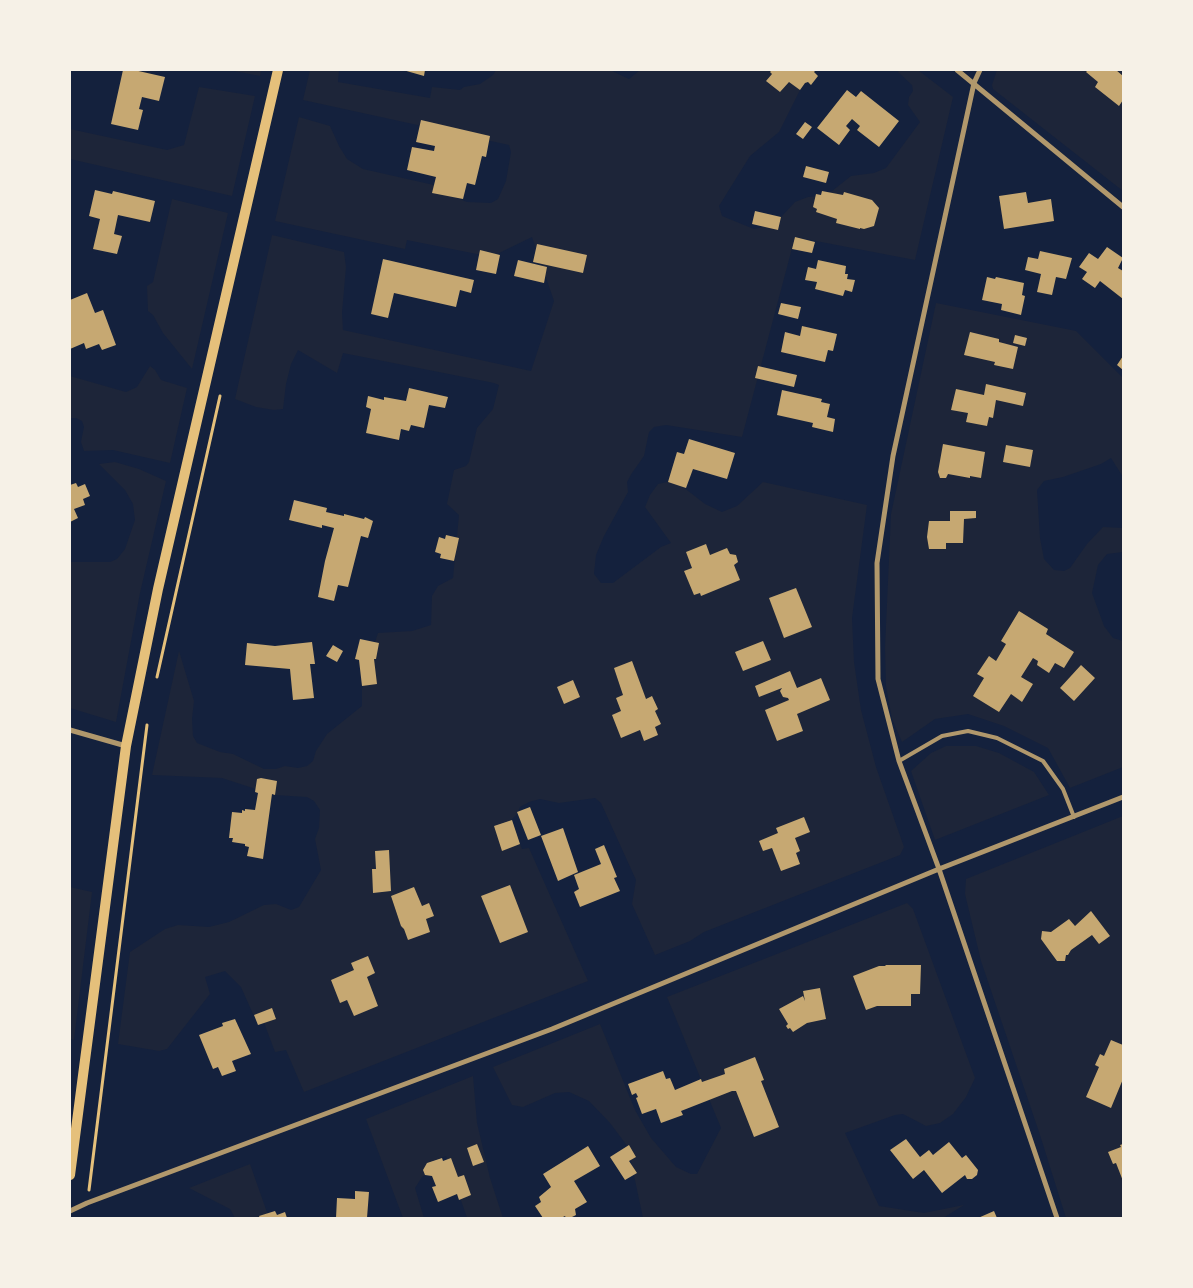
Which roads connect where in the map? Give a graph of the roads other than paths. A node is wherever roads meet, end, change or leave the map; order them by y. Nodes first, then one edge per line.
1 (278, 70) edge
2 (957, 70) edge
3 (980, 70) edge
4 (974, 83) junction
5 (1123, 207) edge
6 (70, 730) edge
7 (126, 746) junction
8 (899, 761) junction
9 (1123, 797) edge
10 (1074, 817) junction
11 (939, 869) junction
12 (70, 1174) edge
13 (70, 1211) edge
14 (1058, 1218) edge

1 - 7 main road
2 - 4 street
3 - 4 street
4 - 5 street
4 - 8 street
6 - 7 street
7 - 12 main road
8 - 10 lane
8 - 11 street
9 - 10 street
10 - 11 street
11 - 13 street
11 - 14 street

